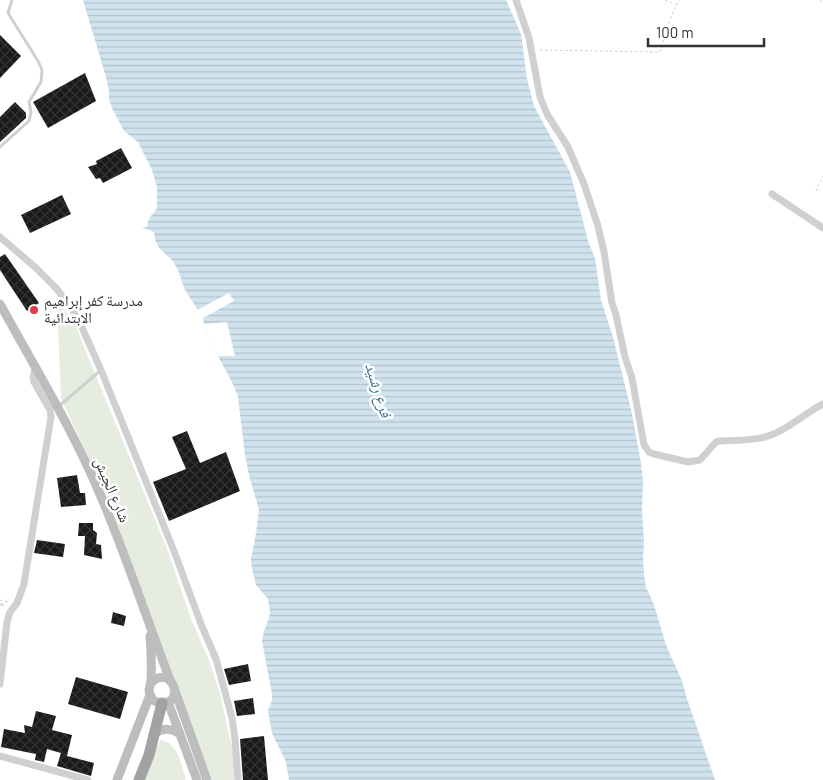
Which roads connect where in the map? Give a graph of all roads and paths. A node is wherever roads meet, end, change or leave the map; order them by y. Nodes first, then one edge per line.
1 (12, 0) edge
2 (516, 0) edge
3 (665, 0) edge
4 (680, 0) edge
5 (820, 0) edge
6 (823, 4) edge
7 (676, 5) junction
8 (531, 50) junction
9 (0, 147) edge
10 (823, 176) edge
11 (816, 192) dead end
12 (772, 194) dead end
13 (823, 228) edge
14 (0, 237) edge
15 (0, 304) edge
16 (35, 368) junction
17 (101, 370) junction
18 (823, 404) edge
19 (57, 408) junction
20 (150, 629) junction
21 (170, 680) junction
22 (152, 683) junction
23 (0, 684) edge
24 (175, 691) junction
25 (150, 695) junction
26 (165, 703) junction
27 (155, 733) junction
28 (180, 734) junction
29 (0, 756) edge
30 (88, 780) edge
31 (117, 780) edge
32 (139, 780) edge
33 (197, 780) edge
34 (206, 780) edge
35 (238, 780) edge

1 - 9 lane
2 - 8 street
3 - 7 path
4 - 7 path
5 - 6 path
7 - 8 path
8 - 18 street
10 - 11 path
12 - 13 street
14 - 17 street
15 - 16 main road, شارع الجيش
16 - 19 main road, شارع الجيش
16 - 23 street
17 - 19 lane
17 - 35 street
19 - 20 main road, شارع الجيش
20 - 21 main road, شارع الجيش
20 - 22 main road, شارع الجيش
21 - 22 main road
21 - 24 main road
22 - 25 main road
24 - 26 main road
24 - 34 main road
25 - 26 main road
25 - 31 main road
26 - 27 highway
26 - 28 main road
27 - 28 main road
27 - 32 highway
28 - 33 main road
29 - 30 street

